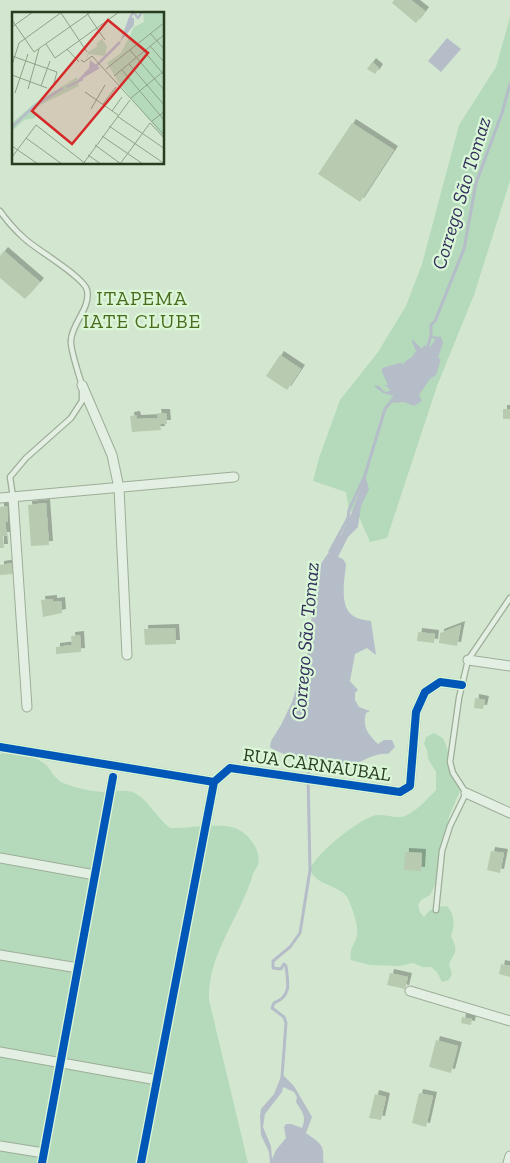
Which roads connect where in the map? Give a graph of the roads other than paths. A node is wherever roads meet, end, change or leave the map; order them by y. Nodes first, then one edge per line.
1 (0, 211) edge
2 (82, 385) junction
3 (234, 478) dead end
4 (119, 488) junction
5 (13, 497) junction
6 (0, 498) edge
7 (510, 598) edge
8 (127, 655) dead end
9 (468, 660) junction
10 (510, 666) edge
11 (462, 685) junction
12 (27, 708) dead end
13 (0, 746) edge
14 (113, 777) dead end
15 (214, 782) junction
16 (466, 793) junction
17 (510, 813) edge
18 (0, 858) edge
19 (95, 875) junction
20 (436, 910) dead end
21 (0, 955) edge
22 (78, 968) junction
23 (410, 990) dead end
24 (510, 1021) edge
25 (0, 1052) edge
26 (61, 1063) junction
27 (157, 1080) junction
28 (0, 1146) edge
29 (44, 1153) junction
30 (510, 1156) edge
31 (42, 1163) edge
32 (141, 1163) edge
33 (508, 1163) edge

1 - 2 lane
2 - 4 street
2 - 5 lane
3 - 4 street
4 - 5 street
4 - 8 street
5 - 6 street
5 - 12 street
7 - 9 lane
9 - 10 street
9 - 11 lane
11 - 15 street, RUA CARNAUBAL
11 - 16 lane
13 - 15 street
14 - 19 street
15 - 27 street
16 - 17 street
16 - 20 lane
18 - 19 street
19 - 22 street
21 - 22 street
22 - 26 street
23 - 24 street
25 - 26 street
26 - 27 street
26 - 29 street
27 - 32 street
28 - 29 street
29 - 31 street
30 - 33 street

